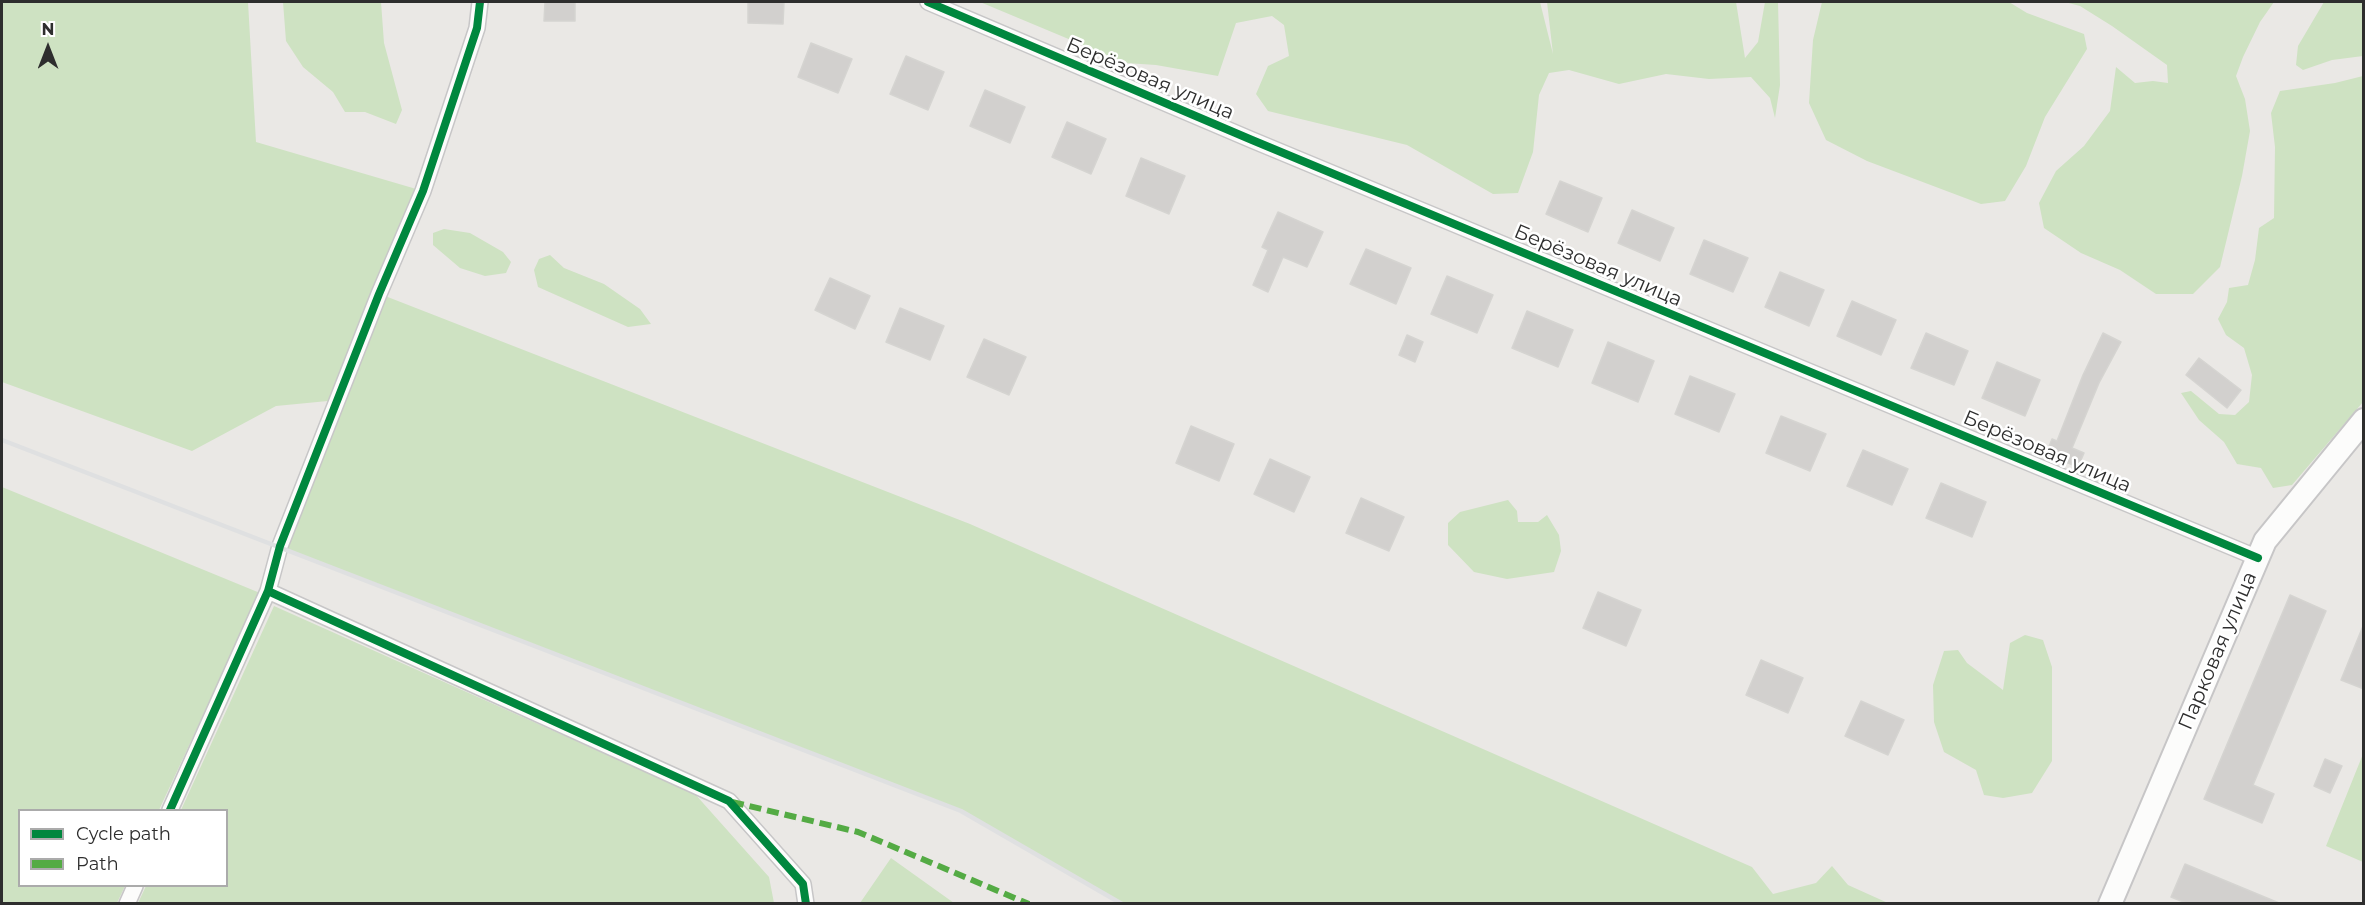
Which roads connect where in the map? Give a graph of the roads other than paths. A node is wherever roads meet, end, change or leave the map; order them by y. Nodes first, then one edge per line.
1 (480, 2) edge
2 (927, 2) edge
3 (2364, 420) edge
4 (2258, 558) junction
5 (268, 591) junction
6 (170, 809) edge
7 (134, 887) edge
8 (127, 903) edge
9 (806, 903) edge
10 (2110, 903) edge

1 - 5 street
2 - 4 street, Берёзовая улица
3 - 4 street, Парковая улица
4 - 10 street, Парковая улица
5 - 6 street
5 - 9 street
7 - 8 street

